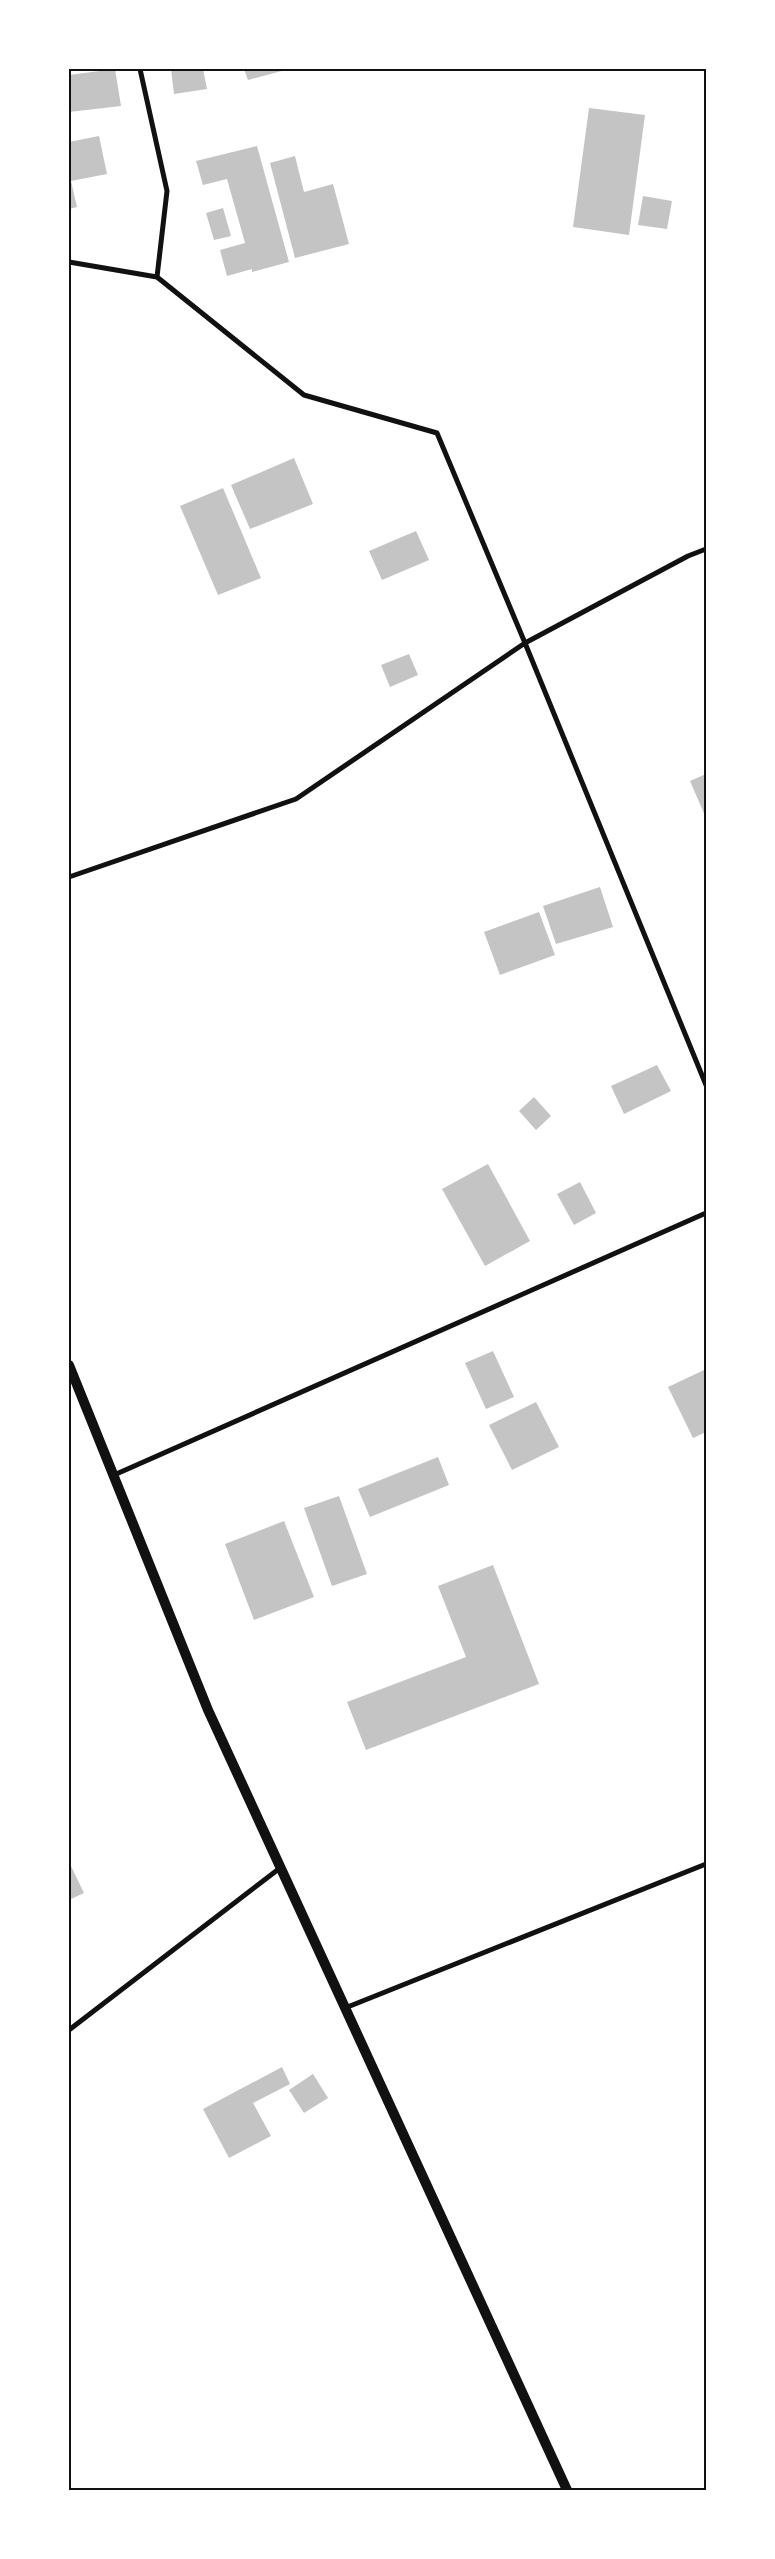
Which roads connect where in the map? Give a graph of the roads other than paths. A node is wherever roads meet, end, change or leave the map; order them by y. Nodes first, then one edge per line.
1 (140, 69) edge
2 (69, 262) edge
3 (157, 277) junction
4 (706, 549) edge
5 (525, 643) junction
6 (69, 877) edge
7 (706, 1085) edge
8 (706, 1213) edge
9 (69, 1365) edge
10 (113, 1476) junction
11 (706, 1864) edge
12 (280, 1868) junction
13 (345, 2008) junction
14 (69, 2030) edge
15 (567, 2490) edge

1 - 3 street
2 - 3 street
3 - 5 street
4 - 5 street
5 - 6 street
5 - 7 street
8 - 10 street
9 - 10 main road
10 - 12 main road
11 - 13 street
12 - 13 main road
12 - 14 street
13 - 15 main road

